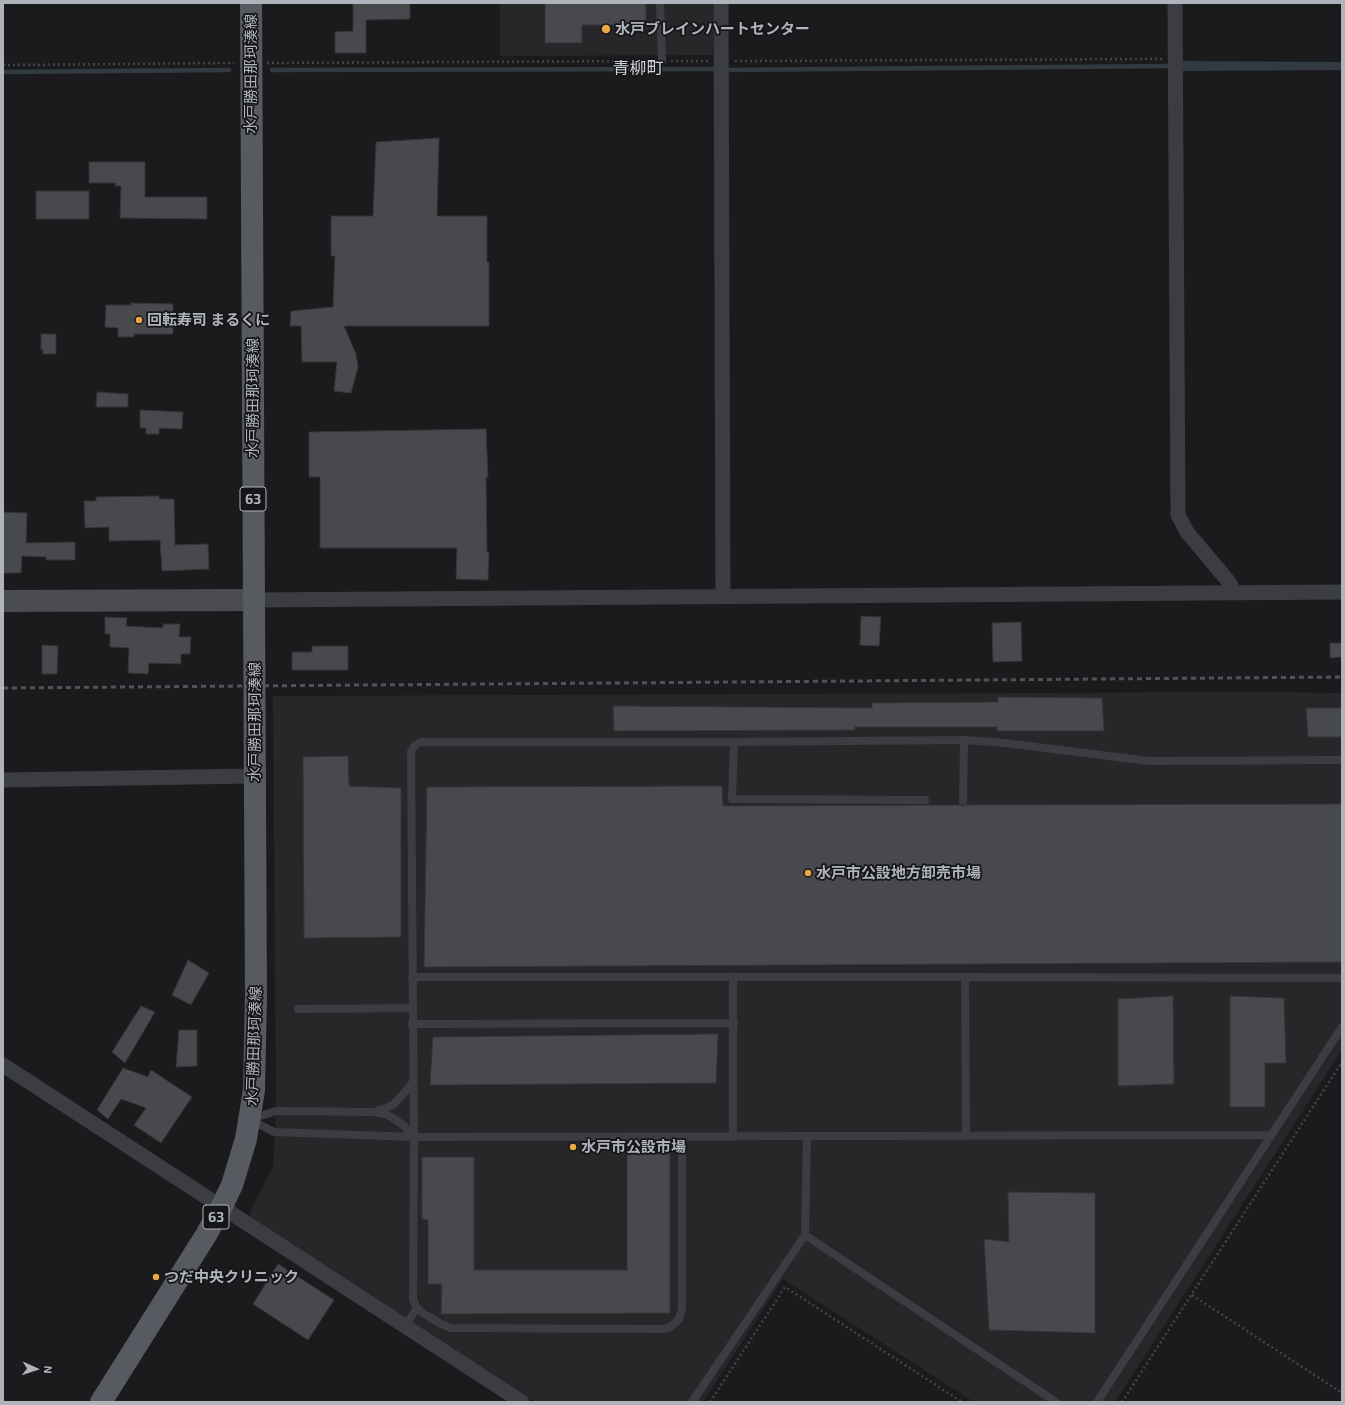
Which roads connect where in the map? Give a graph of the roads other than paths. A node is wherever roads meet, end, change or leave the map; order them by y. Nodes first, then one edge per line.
1 (251, 3) edge
2 (660, 3) edge
3 (721, 3) edge
4 (1175, 3) edge
5 (662, 60) road end
6 (1234, 592) junction
7 (1342, 592) edge
8 (723, 596) junction
9 (254, 600) junction
10 (3, 601) edge
11 (964, 740) junction
12 (734, 742) junction
13 (1342, 760) edge
14 (255, 776) junction
15 (3, 780) edge
16 (925, 800) dead end
17 (963, 801) dead end
18 (733, 976) junction
19 (412, 977) junction
20 (965, 977) junction
21 (1342, 978) edge
22 (298, 1008) dead end
23 (412, 1008) junction
24 (734, 1022) junction
25 (412, 1024) junction
26 (1342, 1027) edge
27 (3, 1065) edge
28 (413, 1082) junction
29 (373, 1112) junction
30 (250, 1120) junction
31 (1271, 1135) junction
32 (966, 1136) junction
33 (414, 1137) junction
34 (682, 1137) junction
35 (733, 1137) junction
36 (807, 1137) junction
37 (222, 1206) junction
38 (805, 1235) junction
39 (417, 1308) junction
40 (404, 1326) junction
41 (101, 1402) edge
42 (522, 1402) edge
43 (692, 1402) edge
44 (1056, 1402) edge
45 (1097, 1402) edge

1 - 9 main road, 水戸勝田那珂湊線 / 63
2 - 5 lane
3 - 8 street
4 - 6 street
6 - 7 street
6 - 8 street
8 - 9 street
9 - 10 street
9 - 14 main road, 水戸勝田那珂湊線 / 63
11 - 12 lane
11 - 13 lane
11 - 17 lane
12 - 16 lane
12 - 19 lane
14 - 15 street
14 - 30 main road, 水戸勝田那珂湊線 / 63
18 - 19 lane
18 - 20 lane
18 - 24 lane
19 - 23 lane
20 - 21 lane
20 - 32 lane
22 - 23 lane
23 - 25 lane
24 - 25 lane
24 - 35 lane
25 - 28 lane
26 - 31 lane
27 - 37 street
28 - 29 lane
28 - 33 lane
29 - 30 lane
29 - 33 lane
30 - 33 lane
30 - 37 main road, 水戸勝田那珂湊線 / 63
31 - 32 lane
31 - 45 lane
32 - 36 lane
33 - 34 lane
33 - 39 lane
34 - 35 lane
34 - 39 lane
35 - 36 lane
36 - 38 lane
37 - 40 street
37 - 41 main road, 水戸勝田那珂湊線 / 63
38 - 43 lane
38 - 44 lane
39 - 40 lane
40 - 42 street

